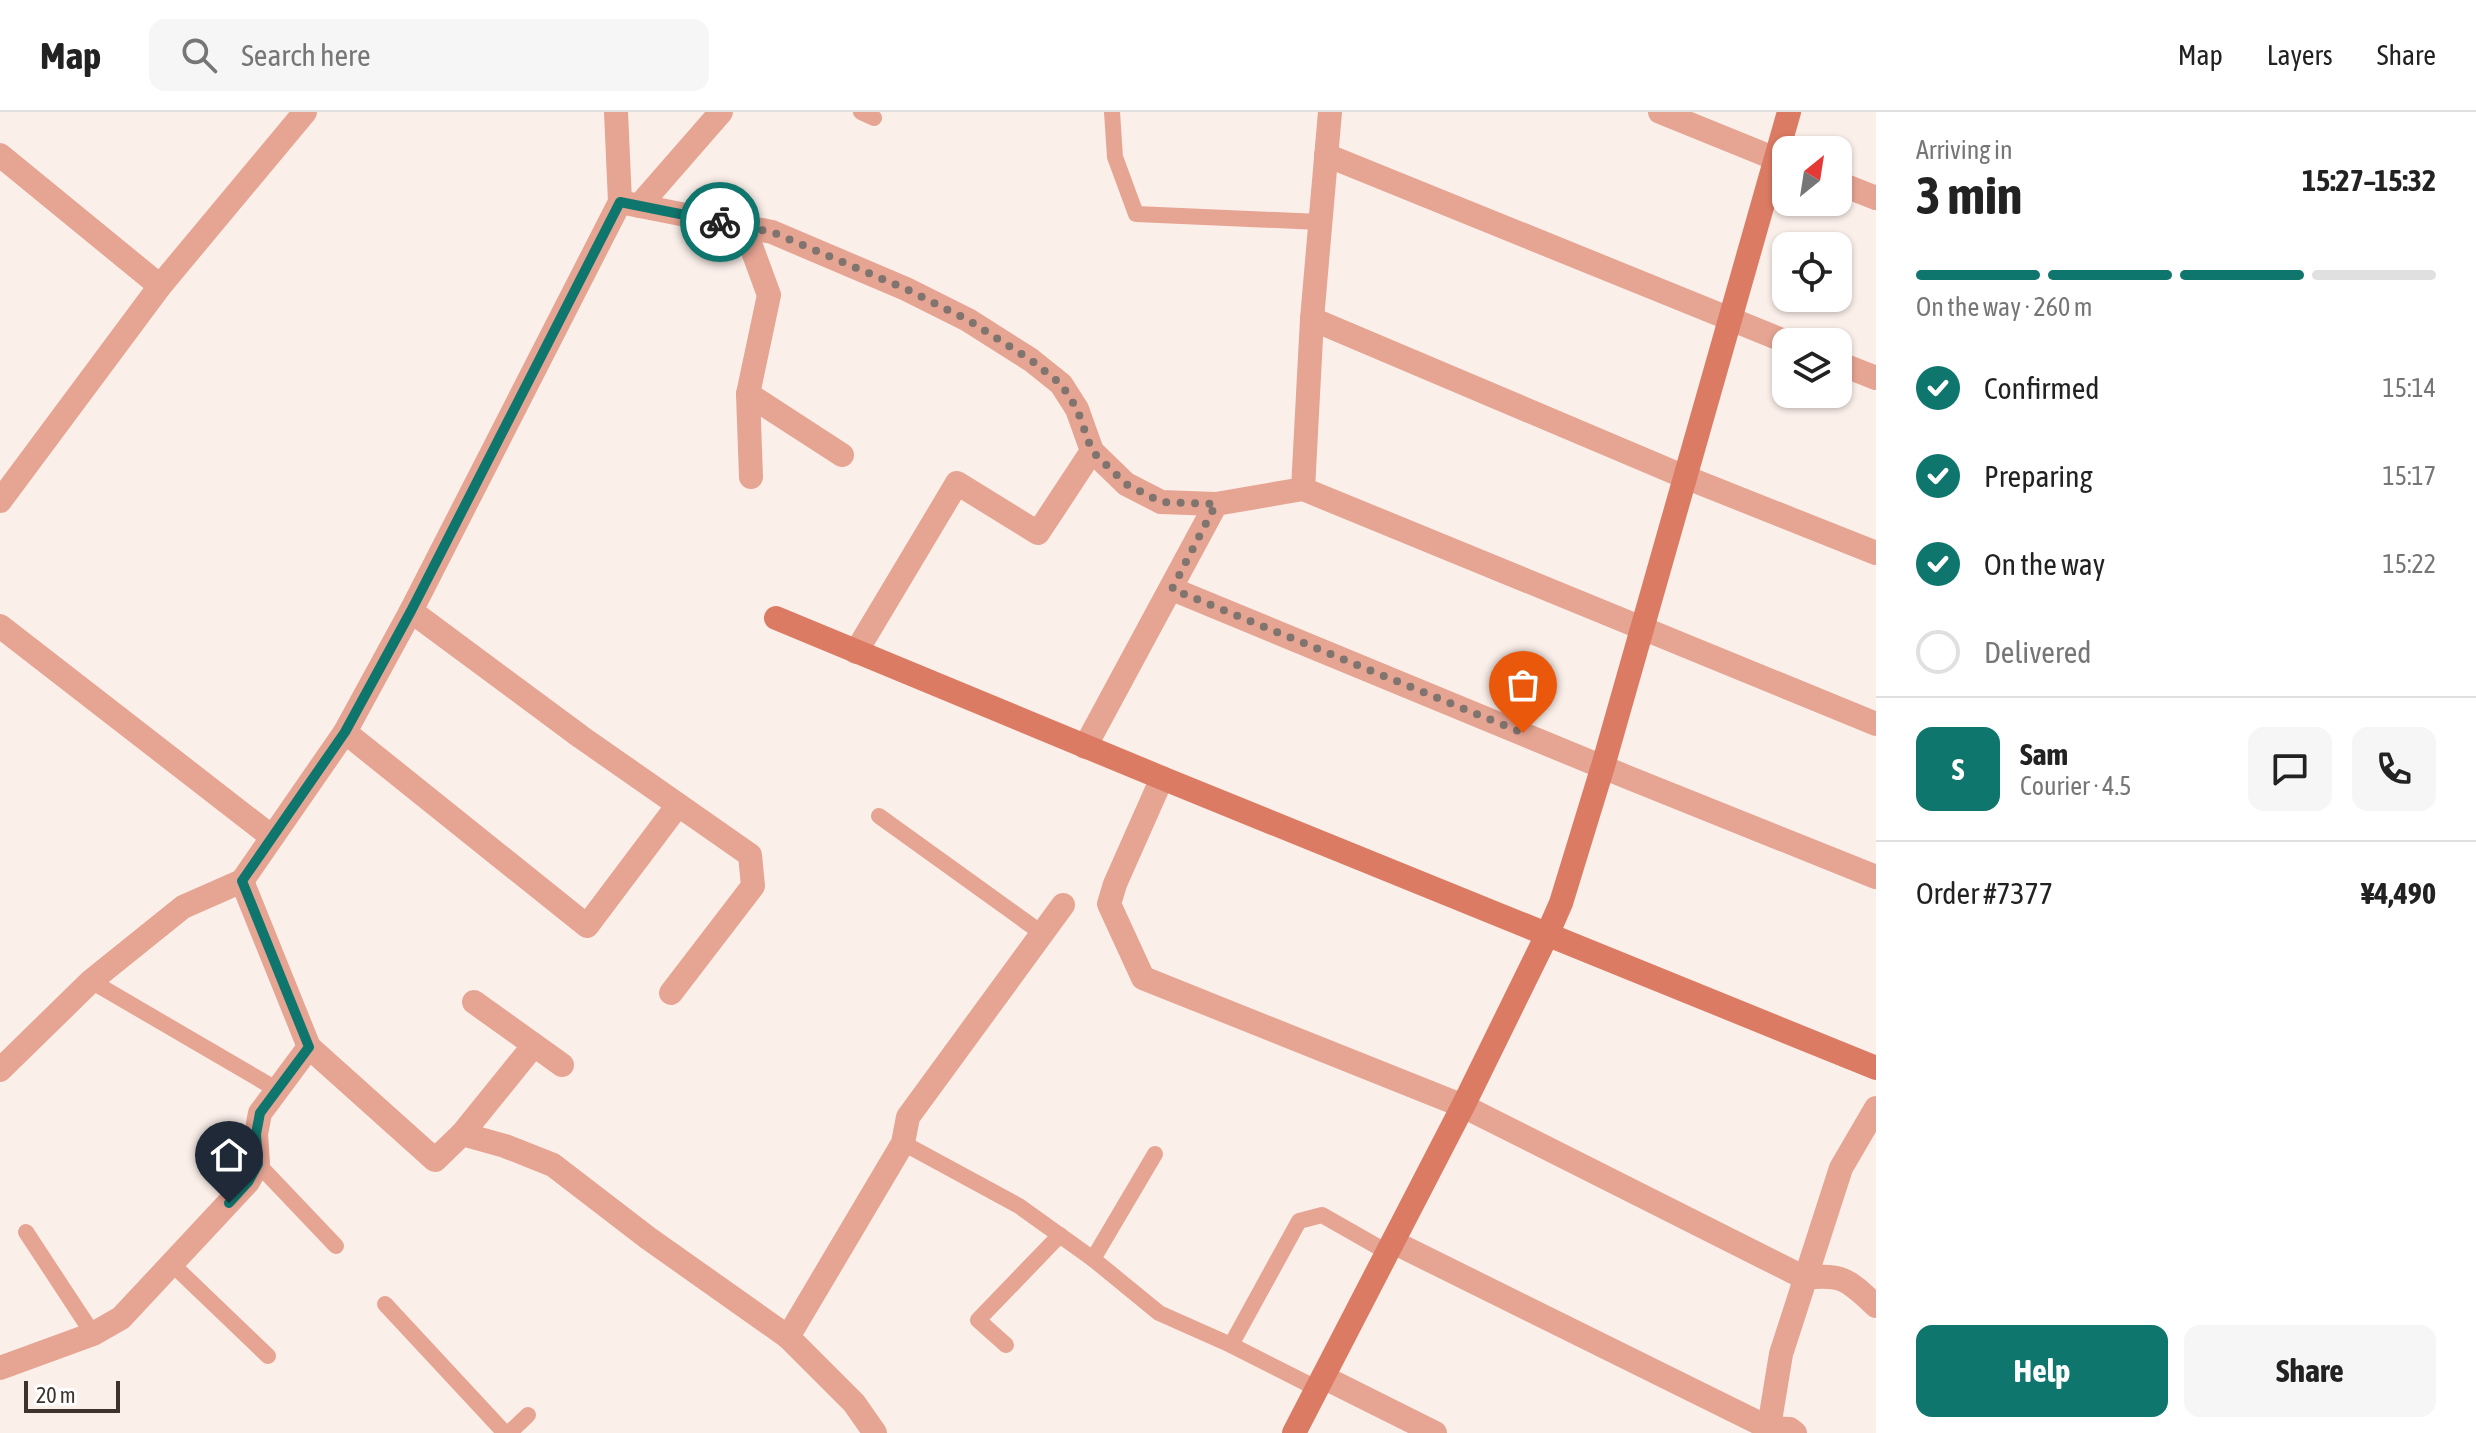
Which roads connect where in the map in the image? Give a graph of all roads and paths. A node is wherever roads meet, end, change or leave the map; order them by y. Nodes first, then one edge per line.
1 (305, 112) edge
2 (616, 112) edge
3 (721, 112) edge
4 (1112, 112) edge
5 (1330, 112) edge
6 (1660, 112) edge
7 (1789, 112) edge
8 (1786, 136) edge
9 (0, 155) edge
10 (1326, 155) junction
11 (1772, 158) edge
12 (1852, 189) edge
13 (1772, 193) edge
14 (1876, 198) edge
15 (630, 204) junction
16 (1320, 222) junction
17 (744, 227) junction
18 (160, 286) junction
19 (1312, 319) junction
20 (1731, 320) junction
21 (1772, 336) edge
22 (1852, 369) edge
23 (1876, 378) edge
24 (748, 394) junction
25 (1092, 451) junction
26 (842, 455) dead end
27 (751, 477) dead end
28 (1685, 477) junction
29 (1303, 489) junction
30 (0, 501) edge
31 (1216, 504) junction
32 (1876, 553) edge
33 (1172, 589) junction
34 (411, 611) junction
35 (776, 618) dead end
36 (0, 626) edge
37 (1642, 629) junction
38 (856, 652) junction
39 (1876, 724) edge
40 (345, 732) junction
41 (1085, 747) junction
42 (1603, 766) junction
43 (1162, 778) junction
44 (678, 805) junction
45 (879, 816) dead end
46 (272, 837) junction
47 (1876, 877) edge
48 (242, 881) junction
49 (1063, 905) dead end
50 (1043, 934) junction
51 (1547, 935) junction
52 (91, 981) junction
53 (671, 993) dead end
54 (474, 1002) dead end
55 (534, 1045) junction
56 (309, 1047) junction
57 (562, 1065) dead end
58 (1876, 1068) edge
59 (0, 1070) edge
60 (276, 1089) junction
61 (1463, 1106) junction
62 (1876, 1108) edge
63 (462, 1134) junction
64 (903, 1143) junction
65 (1155, 1154) dead end
66 (258, 1164) junction
67 (26, 1232) dead end
68 (1060, 1235) junction
69 (336, 1246) dead end
70 (1390, 1247) junction
71 (1093, 1259) junction
72 (172, 1264) junction
73 (1805, 1278) junction
74 (385, 1304) dead end
75 (1876, 1306) edge
76 (93, 1334) junction
77 (788, 1337) junction
78 (1006, 1345) dead end
79 (1231, 1345) junction
80 (268, 1356) dead end
81 (0, 1368) edge
82 (1320, 1382) junction
83 (528, 1415) dead end
84 (1769, 1430) edge
85 (507, 1433) edge
86 (875, 1433) edge
87 (1294, 1433) edge
88 (1435, 1433) edge
89 (1795, 1433) edge

1 - 18 street
2 - 15 street
3 - 15 street
4 - 16 lane
5 - 10 street
6 - 11 street
7 - 8 street
9 - 18 street
10 - 16 street
10 - 20 street
12 - 14 street
13 - 20 street
15 - 17 street
15 - 34 street
16 - 19 street
17 - 24 street
17 - 25 street
18 - 30 street
19 - 28 street
19 - 29 street
20 - 21 street
20 - 28 street
22 - 23 street
24 - 26 street
24 - 27 street
25 - 31 street
25 - 38 street
28 - 32 street
28 - 37 street
29 - 31 street
29 - 37 street
31 - 33 street
33 - 41 street
33 - 42 street
34 - 40 street
34 - 44 street
35 - 38 street
36 - 46 street
37 - 39 street
37 - 42 street
38 - 41 street
40 - 44 street
40 - 46 street
41 - 43 street
42 - 47 street
42 - 51 street
43 - 51 street
43 - 61 street
44 - 53 street
45 - 50 lane
46 - 48 street
48 - 52 street
48 - 56 street
49 - 50 street
50 - 64 street
51 - 58 street
51 - 61 street
52 - 59 street
52 - 60 lane
54 - 55 street
55 - 57 street
55 - 63 street
56 - 60 street
56 - 63 street
60 - 66 street
61 - 70 street
61 - 73 street
62 - 73 street
63 - 77 street
64 - 68 lane
64 - 77 street
65 - 71 lane
66 - 69 lane
66 - 72 street
67 - 76 lane
68 - 71 lane
68 - 78 lane
70 - 79 lane
70 - 82 street
70 - 84 street
71 - 79 lane
72 - 76 street
72 - 80 lane
73 - 75 street
73 - 84 street
74 - 85 lane
76 - 81 street
77 - 86 street
79 - 82 lane
82 - 87 street
82 - 88 street
83 - 85 lane
84 - 89 street

